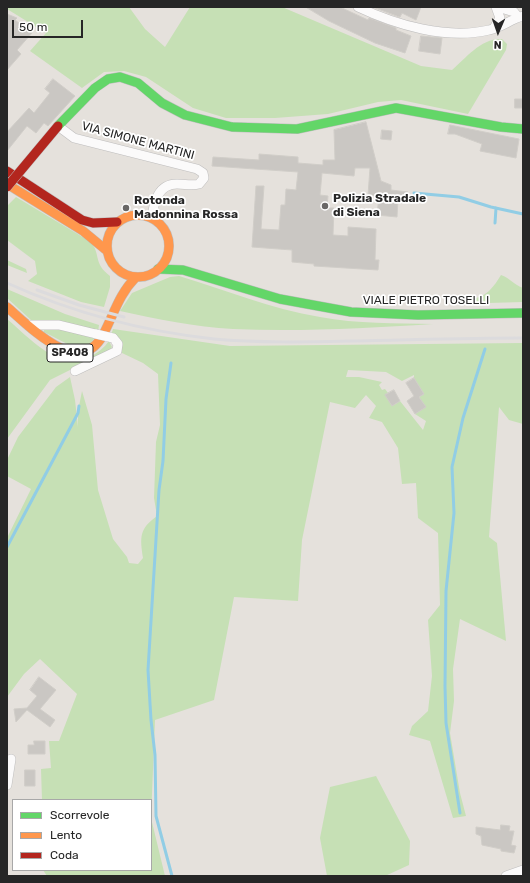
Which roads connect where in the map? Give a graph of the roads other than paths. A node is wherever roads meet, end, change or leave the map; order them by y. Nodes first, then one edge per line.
1 (358, 7) edge
2 (497, 7) edge
3 (521, 17) edge
4 (493, 29) junction
5 (58, 126) junction
6 (523, 129) edge
7 (7, 171) edge
8 (7, 185) edge
9 (152, 218) junction
10 (117, 222) junction
11 (169, 245) junction
12 (106, 250) junction
13 (158, 269) junction
14 (117, 270) junction
15 (136, 277) junction
16 (212, 279) junction
17 (118, 299) junction
18 (7, 307) edge
19 (523, 313) edge
20 (28, 325) junction
21 (75, 371) dead end
22 (11, 759) dead end
23 (7, 785) edge
24 (523, 870) edge
25 (506, 876) edge

1 - 4 street
2 - 3 street
2 - 4 street
3 - 4 street
5 - 6 main road, VIA SIMONE MARTINI
5 - 8 main road, VIA SIMONE MARTINI, bridge
5 - 9 street, VIA SIMONE MARTINI
7 - 10 main road
8 - 12 main road
9 - 10 main road
9 - 11 main road, VIALE PIETRO TOSELLI
10 - 12 main road
11 - 13 main road
11 - 16 main road, VIALE PIETRO TOSELLI
12 - 14 main road
13 - 15 main road, VIALE PIETRO TOSELLI
13 - 16 main road, VIALE PIETRO TOSELLI
14 - 15 main road
14 - 17 main road
15 - 17 main road
16 - 19 main road, VIALE PIETRO TOSELLI
17 - 20 main road, SP408
18 - 20 main road, SP408
20 - 21 street, bridge
22 - 23 street
24 - 25 street

